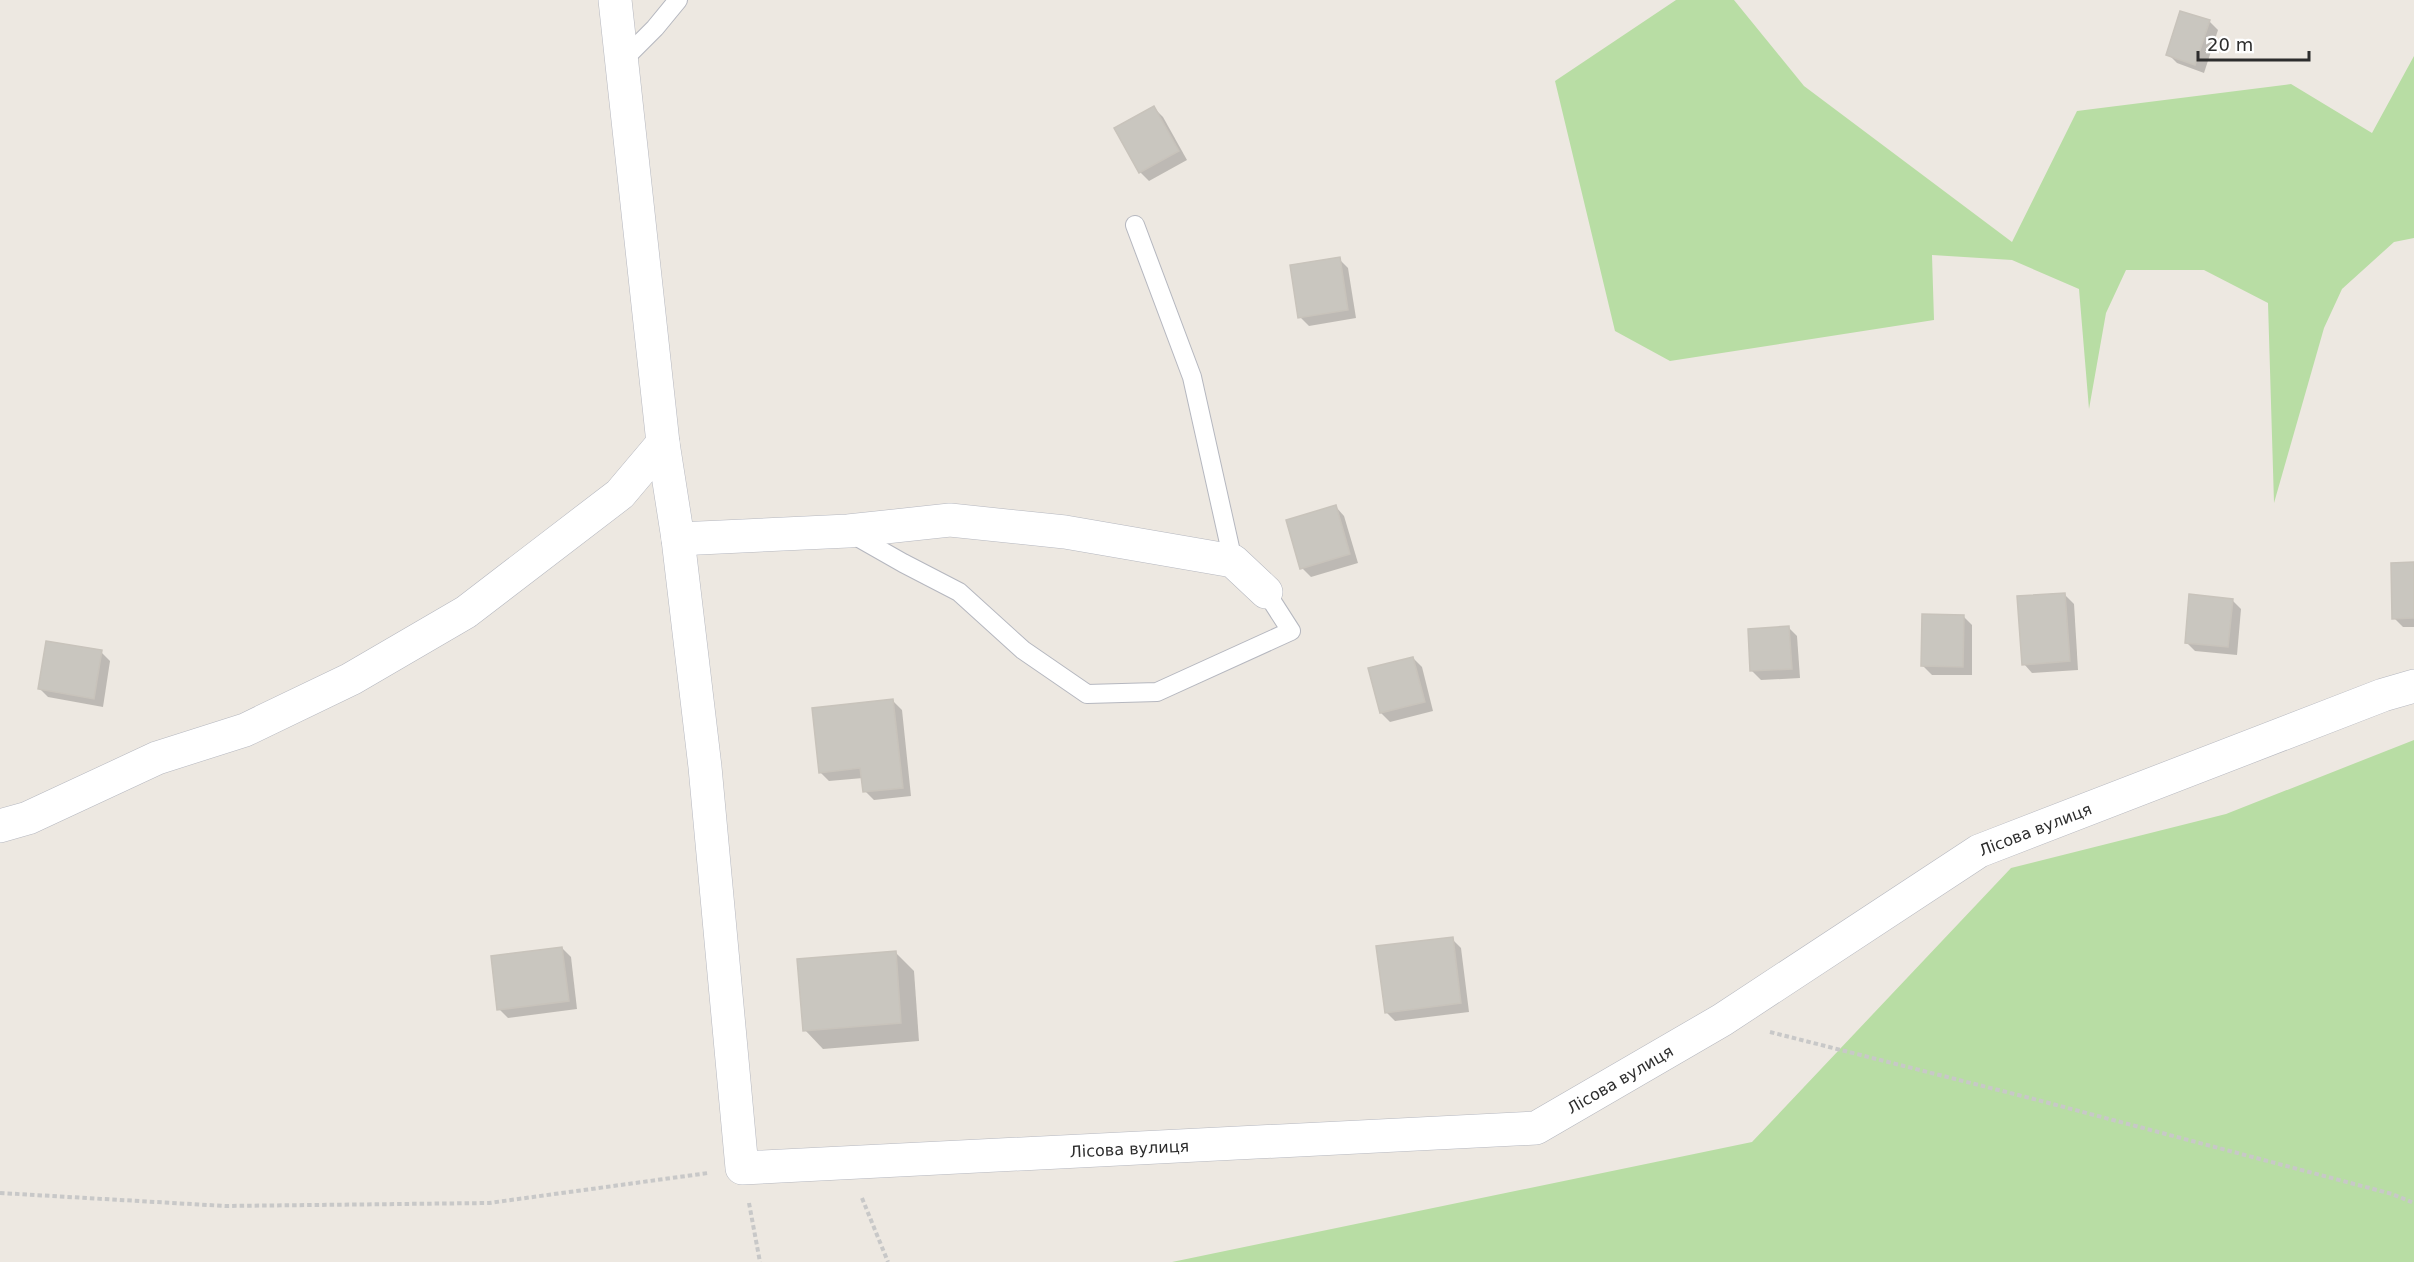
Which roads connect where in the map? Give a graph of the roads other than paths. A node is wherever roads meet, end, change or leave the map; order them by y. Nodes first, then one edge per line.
1 (615, 0) edge
2 (678, 0) edge
3 (622, 61) junction
4 (1136, 225) dead end
5 (663, 443) junction
6 (848, 531) junction
7 (678, 539) junction
8 (1233, 561) junction
9 (1266, 592) joint
10 (2404, 694) edge
11 (0, 826) edge

1 - 3 street
2 - 3 lane
3 - 5 street
4 - 8 lane
5 - 7 street
5 - 11 street
6 - 7 street
6 - 8 street
6 - 9 lane
7 - 10 street, Лісова вулиця
8 - 9 street

